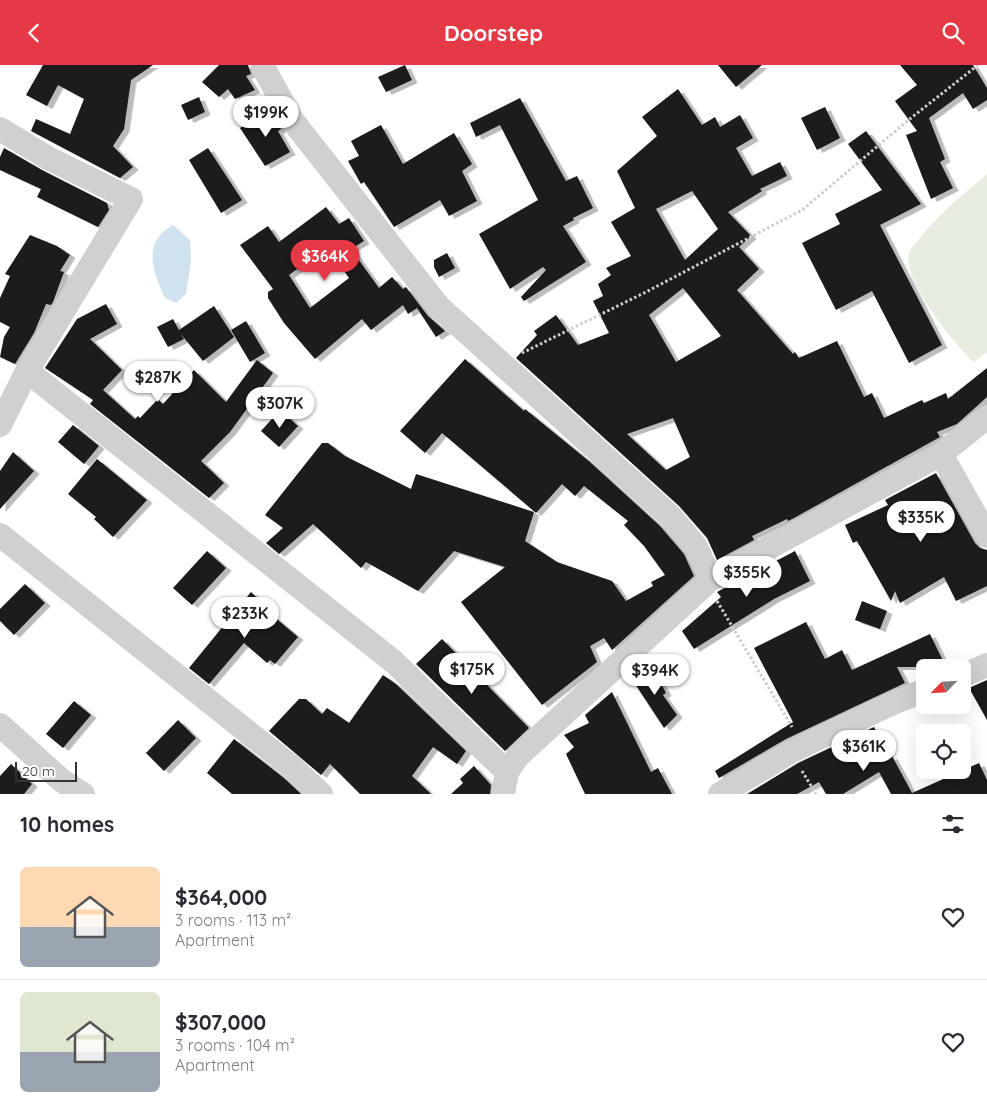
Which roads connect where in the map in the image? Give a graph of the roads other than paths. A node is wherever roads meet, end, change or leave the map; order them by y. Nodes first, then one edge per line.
1 (262, 65) edge
2 (0, 129) edge
3 (28, 371) junction
4 (987, 417) edge
5 (0, 425) edge
6 (941, 455) junction
7 (0, 535) edge
8 (987, 536) edge
9 (711, 579) junction
10 (987, 665) edge
11 (971, 672) edge
12 (916, 693) edge
13 (0, 725) edge
14 (505, 783) edge
15 (83, 794) edge
16 (321, 794) edge
17 (720, 794) edge

1 - 9 street
2 - 3 street
3 - 5 street
3 - 14 street
4 - 6 street
6 - 8 street
6 - 9 street
7 - 16 street
9 - 14 street
10 - 11 street
12 - 17 street
13 - 15 street

